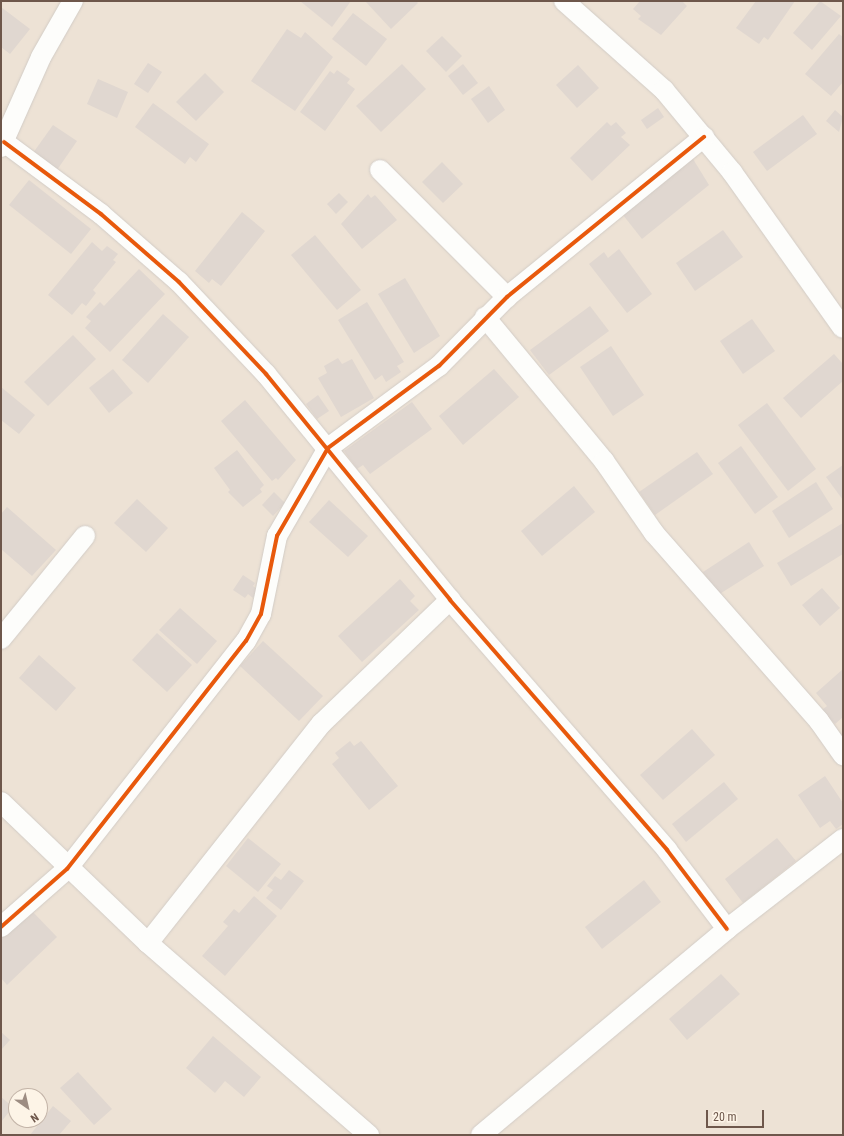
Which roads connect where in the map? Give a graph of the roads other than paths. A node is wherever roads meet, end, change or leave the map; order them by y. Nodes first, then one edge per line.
1 (73, 1) edge
2 (564, 1) edge
3 (704, 137) junction
4 (3, 144) edge
5 (380, 170) dead end
6 (507, 297) junction
7 (485, 317) junction
8 (843, 328) edge
9 (328, 448) junction
10 (85, 536) dead end
11 (450, 600) junction
12 (1, 639) edge
13 (843, 755) edge
14 (1, 802) edge
15 (843, 839) edge
16 (67, 869) junction
17 (1, 927) edge
18 (727, 929) junction
19 (148, 943) junction
20 (369, 1135) edge
21 (481, 1135) edge

1 - 4 street
2 - 3 street
3 - 6 street
3 - 8 street
4 - 9 street
5 - 6 street
6 - 7 street
7 - 9 street
7 - 13 street
9 - 11 street
9 - 16 street
10 - 12 street
11 - 18 street
11 - 19 street
14 - 16 street
15 - 18 street
16 - 17 street
16 - 19 street
18 - 21 street
19 - 20 street

